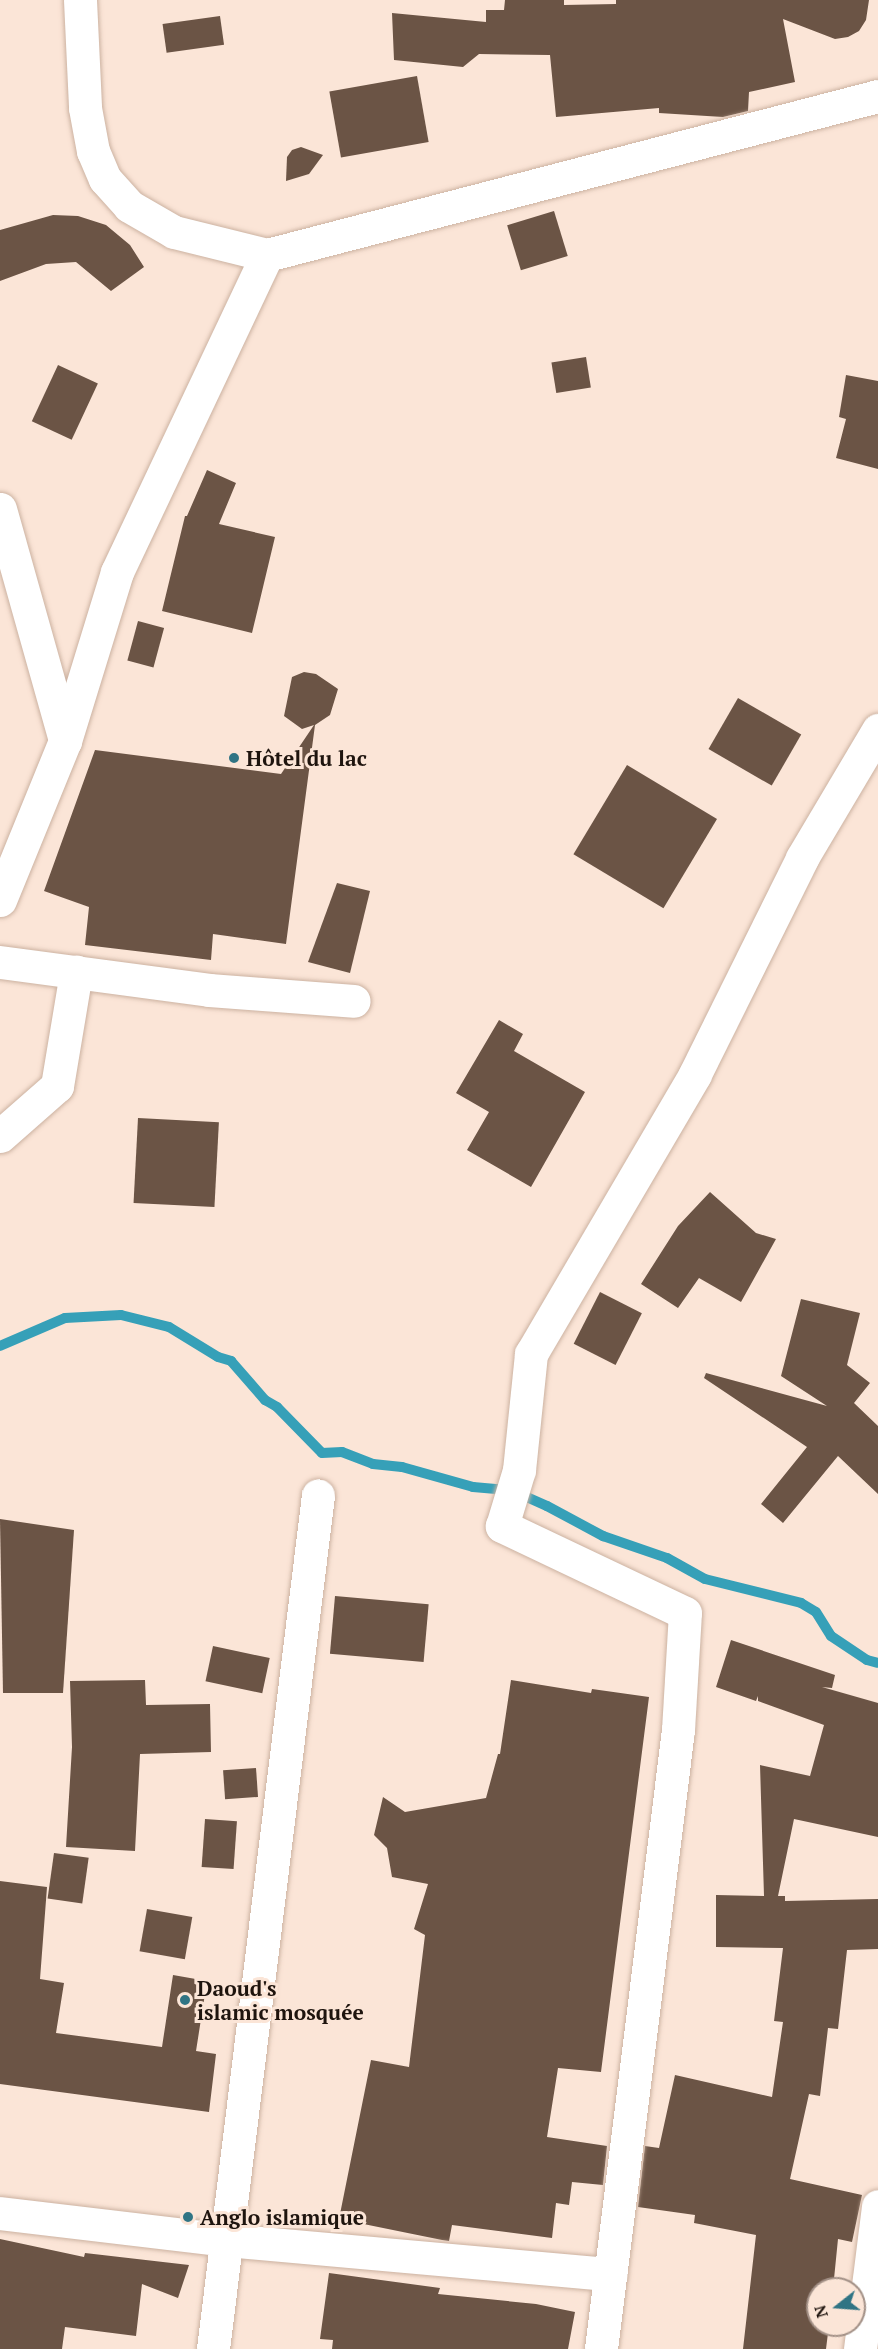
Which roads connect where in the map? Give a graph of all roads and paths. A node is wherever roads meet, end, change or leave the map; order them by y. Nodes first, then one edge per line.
1 (80, 0) edge
2 (878, 96) edge
3 (267, 255) junction
4 (0, 509) edge
5 (11, 581) edge
6 (878, 730) edge
7 (65, 741) junction
8 (0, 900) edge
9 (0, 962) edge
10 (76, 972) junction
11 (354, 1001) dead end
12 (0, 1136) edge
13 (318, 1495) dead end
14 (878, 2206) edge
15 (0, 2213) edge
16 (226, 2240) junction
17 (610, 2274) junction
18 (213, 2349) edge
19 (601, 2349) edge
20 (860, 2349) edge

1 - 3 street
2 - 3 street
3 - 7 street
4 - 5 street
5 - 7 street
6 - 17 street
7 - 8 street
9 - 10 street
10 - 11 street
10 - 12 street
13 - 16 street
14 - 20 street
15 - 16 street
16 - 17 street
16 - 18 street
17 - 19 street

